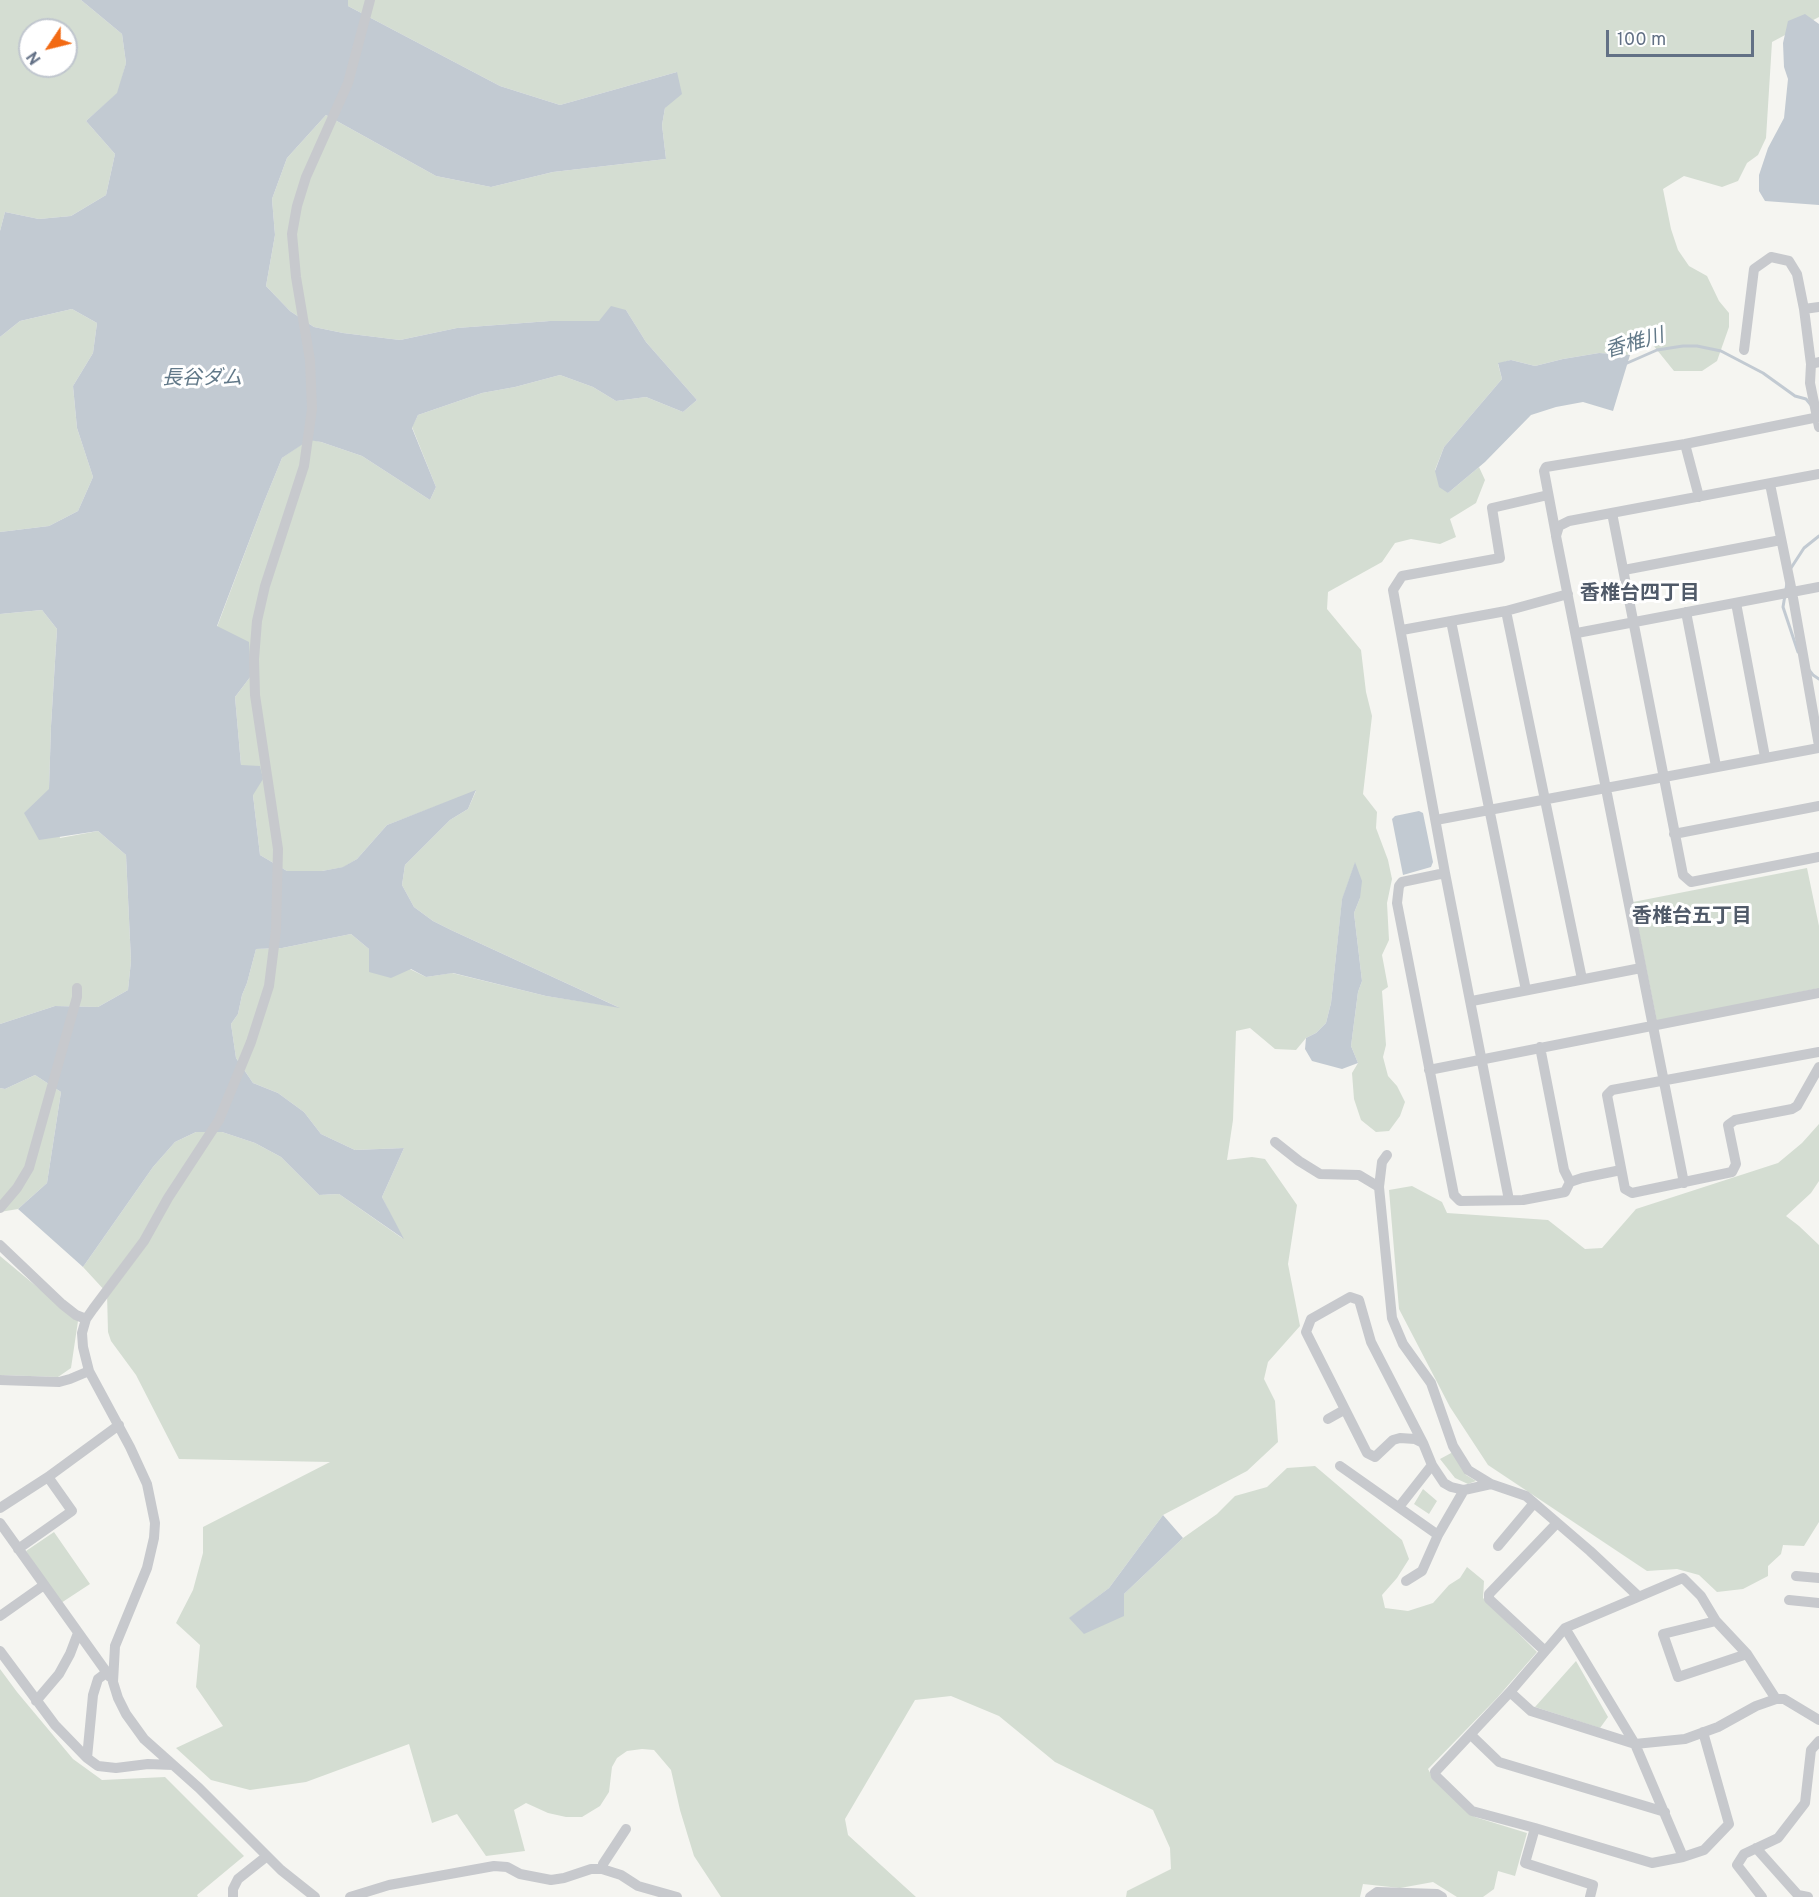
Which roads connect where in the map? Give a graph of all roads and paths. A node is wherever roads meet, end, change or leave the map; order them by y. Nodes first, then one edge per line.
1 (369, 2) edge
2 (1819, 307) edge
3 (1804, 309) junction
4 (1744, 350) dead end
5 (1815, 363) edge
6 (1818, 420) edge
7 (1685, 444) junction
8 (1819, 474) edge
9 (1770, 484) junction
10 (1548, 495) junction
11 (1699, 497) junction
12 (1612, 513) junction
13 (1556, 536) junction
14 (1780, 540) junction
15 (1624, 570) junction
16 (1819, 588) edge
17 (1792, 592) junction
18 (1568, 594) junction
19 (1736, 603) junction
20 (1506, 611) junction
21 (1686, 612) junction
22 (1452, 621) junction
23 (1633, 622) junction
24 (1401, 630) junction
25 (1577, 633) junction
26 (1819, 747) edge
27 (1766, 757) junction
28 (1716, 766) junction
29 (1663, 777) junction
30 (1606, 788) junction
31 (1546, 799) junction
32 (1819, 806) edge
33 (1490, 809) junction
34 (1436, 820) junction
35 (1674, 834) junction
36 (1819, 858) edge
37 (1445, 873) junction
38 (1641, 968) junction
39 (1582, 979) junction
40 (1526, 990) junction
41 (77, 992) dead end
42 (1819, 993) edge
43 (1472, 1001) junction
44 (1654, 1028) junction
45 (1540, 1047) junction
46 (1819, 1052) edge
47 (1482, 1059) junction
48 (1819, 1067) edge
49 (1429, 1070) junction
50 (1664, 1081) junction
51 (1275, 1142) dead end
52 (1387, 1155) dead end
53 (1620, 1170) junction
54 (1570, 1182) junction
55 (1684, 1183) junction
56 (1379, 1187) junction
57 (1509, 1200) junction
58 (0, 1208) edge
59 (0, 1245) edge
60 (86, 1319) junction
61 (89, 1371) junction
62 (0, 1380) edge
63 (1344, 1410) junction
64 (1328, 1419) dead end
65 (119, 1425) junction
66 (1423, 1443) junction
67 (1432, 1465) junction
68 (1340, 1466) dead end
69 (48, 1477) junction
70 (1491, 1484) junction
71 (1464, 1490) junction
72 (1534, 1503) junction
73 (1399, 1507) junction
74 (0, 1508) edge
75 (0, 1523) edge
76 (1556, 1524) junction
77 (1438, 1535) junction
78 (1498, 1546) dead end
79 (18, 1549) junction
80 (1796, 1576) dead end
81 (1819, 1578) edge
82 (1406, 1581) dead end
83 (44, 1585) junction
84 (1638, 1596) junction
85 (1789, 1600) dead end
86 (1819, 1603) edge
87 (0, 1616) edge
88 (1716, 1621) junction
89 (1565, 1628) junction
90 (78, 1633) junction
91 (0, 1651) edge
92 (1545, 1651) junction
93 (1746, 1654) junction
94 (110, 1677) junction
95 (1510, 1692) junction
96 (1776, 1699) junction
97 (36, 1701) junction
98 (1819, 1720) edge
99 (1703, 1732) junction
100 (1470, 1735) junction
101 (1819, 1741) edge
102 (1635, 1744) junction
103 (87, 1758) junction
104 (173, 1765) junction
105 (1665, 1812) junction
106 (1535, 1828) junction
107 (626, 1829) dead end
108 (1756, 1848) junction
109 (267, 1856) junction
110 (1683, 1857) junction
111 (602, 1869) junction
112 (233, 1897) edge
113 (315, 1897) edge
114 (350, 1897) edge
115 (677, 1897) edge
116 (1370, 1897) edge
117 (1442, 1897) edge
118 (1590, 1897) edge
119 (1762, 1897) edge
120 (1808, 1897) edge

1 - 60 street
2 - 3 street
3 - 4 street
3 - 5 street
5 - 6 street
6 - 7 street
7 - 10 street
7 - 11 street
8 - 9 street
9 - 11 street
9 - 14 street
10 - 13 street
10 - 24 street
11 - 12 street
12 - 13 street
12 - 15 street
13 - 18 street
14 - 15 street
14 - 17 street
15 - 23 street
16 - 17 street
17 - 19 street
17 - 26 street
18 - 20 street
18 - 25 street
19 - 21 street
19 - 27 street
20 - 22 street
20 - 31 street
21 - 23 street
21 - 28 street
22 - 24 street
22 - 33 street
23 - 25 street
23 - 29 street
24 - 34 street
25 - 30 street
26 - 27 street
27 - 28 street
28 - 29 street
29 - 30 street
29 - 35 street
30 - 31 street
30 - 38 street
31 - 33 street
31 - 39 street
32 - 35 street
33 - 34 street
33 - 40 street
34 - 37 street
35 - 36 street
37 - 43 street
37 - 49 street
38 - 39 street
38 - 44 street
39 - 40 street
40 - 43 street
41 - 58 street
42 - 44 street
43 - 47 street
44 - 45 street
44 - 50 street
45 - 47 street
45 - 54 street
46 - 50 street
47 - 49 street
47 - 57 street
48 - 55 street
49 - 57 street
50 - 53 street
50 - 55 street
51 - 56 street
52 - 56 street
53 - 54 street
53 - 55 street
54 - 57 street
56 - 70 street
59 - 60 street
60 - 61 street
61 - 62 street
61 - 65 street
63 - 64 street
63 - 66 street
63 - 66 street
65 - 69 street
65 - 94 street
66 - 67 street
67 - 71 street
67 - 73 street
68 - 73 street
69 - 74 street
69 - 79 street
70 - 71 street
70 - 72 street
71 - 77 street
72 - 76 street
72 - 78 street
73 - 77 street
75 - 79 street
76 - 84 street
76 - 92 street
77 - 82 street
79 - 83 street
80 - 81 street
83 - 87 street
83 - 90 street
84 - 88 street
84 - 89 street
85 - 86 street
88 - 93 street
88 - 93 street
89 - 92 street
89 - 102 street
90 - 94 street
90 - 97 street
91 - 97 street
92 - 95 street
93 - 96 street
94 - 103 street
94 - 104 street
95 - 100 street
95 - 102 street
96 - 98 street
96 - 99 street
97 - 103 street
99 - 102 street
99 - 110 street
100 - 105 street
100 - 106 street
101 - 108 street
102 - 105 street
103 - 104 street
104 - 109 street
105 - 110 street
106 - 110 street
106 - 118 street
107 - 111 street
108 - 119 street
108 - 120 street
109 - 112 street
109 - 113 street
111 - 114 street
111 - 115 street
116 - 117 street

